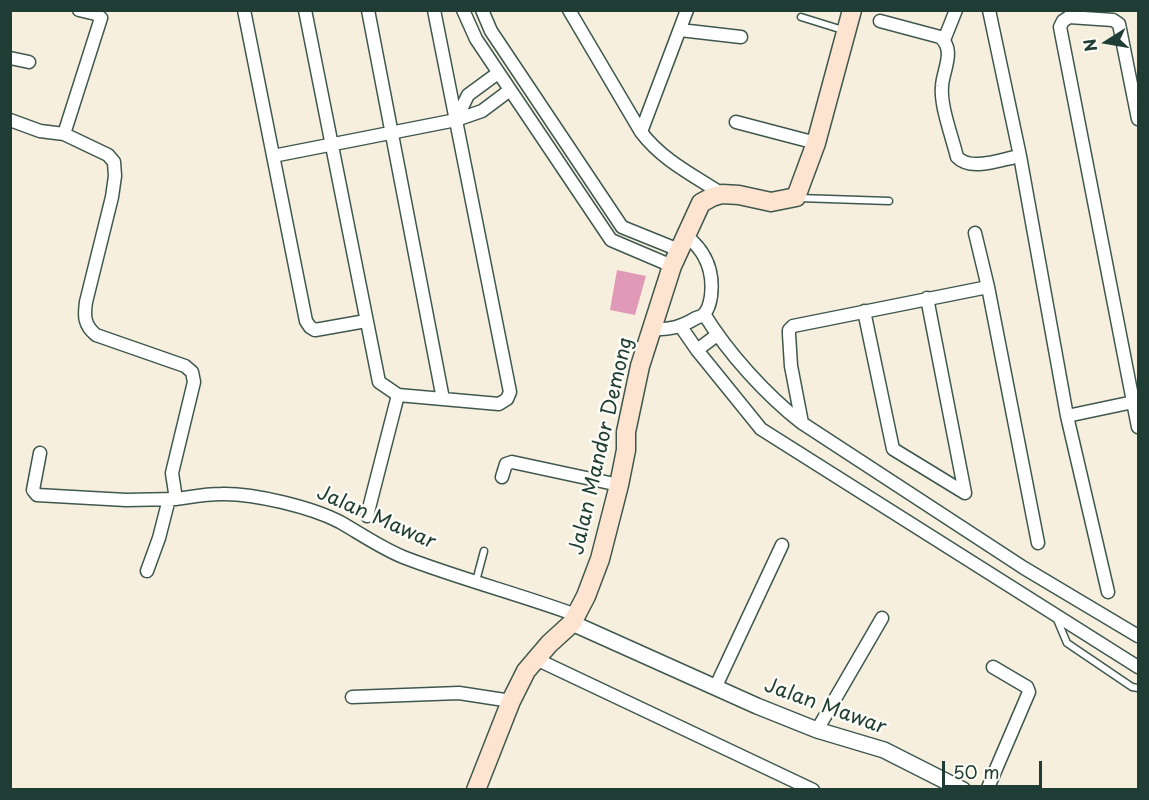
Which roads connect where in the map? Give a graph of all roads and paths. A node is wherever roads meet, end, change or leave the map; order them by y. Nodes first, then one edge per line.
1 (79, 10) edge
2 (244, 10) edge
3 (305, 10) edge
4 (368, 10) edge
5 (434, 10) edge
6 (463, 10) edge
7 (482, 10) edge
8 (569, 10) edge
9 (687, 10) edge
10 (852, 10) edge
11 (956, 10) edge
12 (989, 10) edge
13 (801, 18) dead end
14 (880, 21) dead end
15 (680, 30) junction
16 (846, 31) junction
17 (741, 37) dead end
18 (944, 40) junction
19 (10, 58) edge
20 (29, 62) dead end
21 (498, 73) junction
22 (510, 90) junction
23 (1138, 119) edge
24 (10, 120) edge
25 (456, 120) junction
26 (736, 122) dead end
27 (391, 132) junction
28 (641, 132) junction
29 (64, 134) junction
30 (816, 143) junction
31 (332, 144) junction
32 (273, 156) junction
33 (1020, 156) junction
34 (722, 194) junction
35 (796, 197) junction
36 (889, 201) dead end
37 (975, 233) dead end
38 (679, 251) junction
39 (988, 287) junction
40 (927, 298) junction
41 (864, 311) junction
42 (704, 314) junction
43 (366, 321) junction
44 (681, 327) junction
45 (652, 329) junction
46 (717, 335) junction
47 (697, 350) junction
48 (398, 395) junction
49 (443, 399) junction
50 (1136, 402) edge
51 (1067, 416) junction
52 (802, 423) junction
53 (1138, 427) edge
54 (40, 453) dead end
55 (502, 477) dead end
56 (619, 485) junction
57 (172, 499) junction
58 (367, 516) dead end
59 (1038, 543) dead end
60 (782, 545) dead end
61 (484, 551) dead end
62 (147, 571) dead end
63 (476, 581) junction
64 (1108, 592) dead end
65 (1056, 615) junction
66 (882, 618) dead end
67 (574, 619) junction
68 (1138, 636) edge
69 (536, 659) junction
70 (993, 667) dead end
71 (1138, 667) edge
72 (716, 686) junction
73 (1138, 688) edge
74 (352, 697) dead end
75 (511, 702) junction
76 (817, 730) junction
77 (476, 789) edge
78 (813, 789) edge
79 (963, 789) edge
80 (987, 789) edge

1 - 29 street
2 - 32 street
3 - 31 street
4 - 27 street
5 - 25 street
6 - 21 street
7 - 38 street
8 - 28 street
9 - 15 street
10 - 16 main road
11 - 18 street
12 - 33 street
13 - 16 lane
14 - 18 street
15 - 17 street
15 - 28 street
16 - 30 main road
18 - 33 street
19 - 20 street
21 - 22 street
21 - 25 street
22 - 25 street
22 - 38 street
23 - 50 street
24 - 29 street
25 - 27 street
25 - 49 street
26 - 30 street
27 - 31 street
27 - 49 street
28 - 34 street
29 - 57 street
30 - 35 main road
31 - 32 street
31 - 43 street
32 - 43 street
33 - 51 street
34 - 35 main road
34 - 38 main road, Jalan Mandor Demong
35 - 36 lane
37 - 39 street
38 - 42 street
38 - 45 main road, Jalan Mandor Demong
39 - 40 street
39 - 59 street
40 - 41 street
40 - 41 street
41 - 52 street
42 - 44 street
42 - 46 street
43 - 48 street
44 - 45 street
44 - 47 street
45 - 56 main road, Jalan Mandor Demong
46 - 47 street
46 - 52 street
47 - 65 street
48 - 49 street
48 - 58 street
50 - 51 street
50 - 53 street
51 - 64 street
52 - 68 street
54 - 57 street, Jalan Mawar
55 - 56 street
56 - 67 main road, Jalan Mandor Demong
57 - 62 street
57 - 63 street, Jalan Mawar
60 - 72 street
61 - 63 lane
63 - 67 street, Jalan Mawar
65 - 71 street
65 - 73 lane
66 - 76 street
67 - 69 main road, Jalan Mandor Demong
67 - 72 street, Jalan Mawar
69 - 75 main road, Jalan Mandor Demong
69 - 78 street
70 - 80 street
72 - 76 street, Jalan Mawar
74 - 75 street
75 - 77 main road, Jalan Mandor Demong
76 - 79 street, Jalan Mawar

